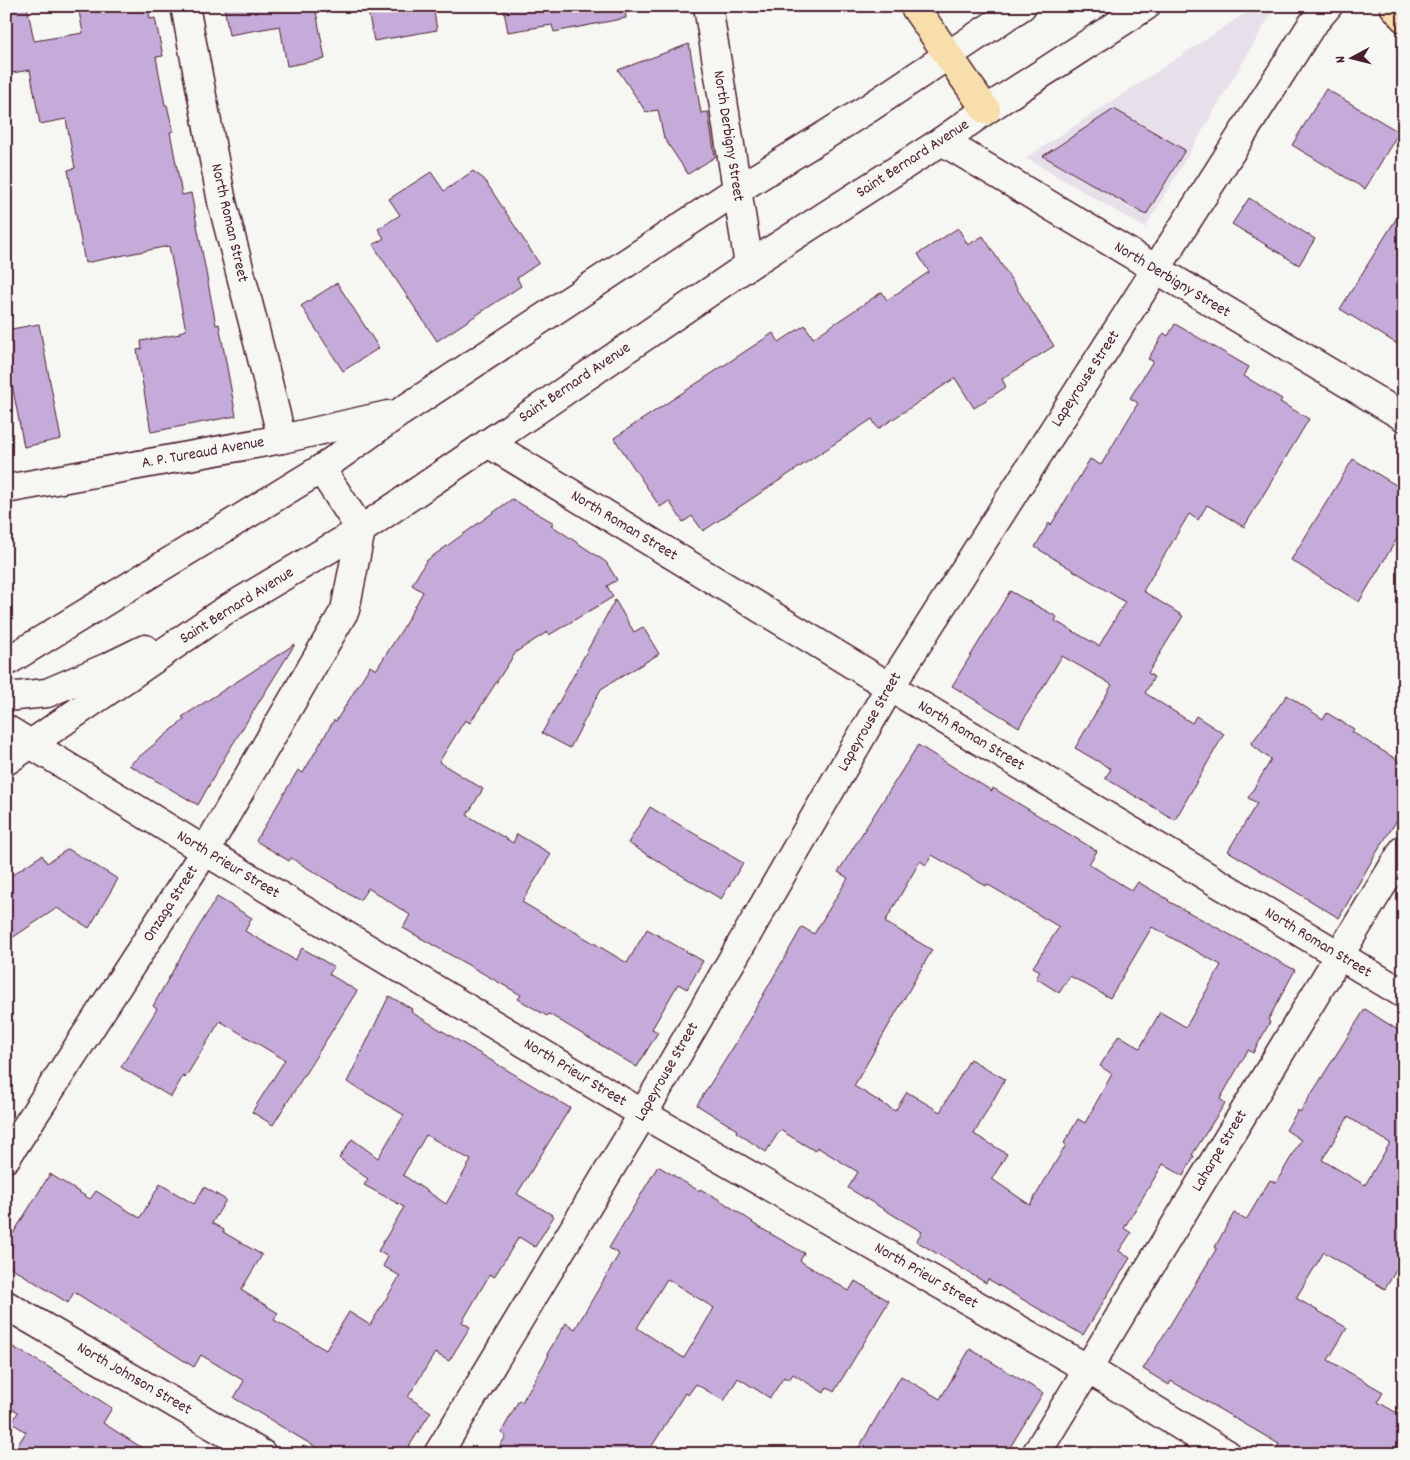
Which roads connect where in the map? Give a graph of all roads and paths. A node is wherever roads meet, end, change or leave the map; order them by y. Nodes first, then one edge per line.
1 (185, 6) edge
2 (708, 6) edge
3 (914, 6) edge
4 (1022, 6) edge
5 (1146, 6) edge
6 (1328, 6) edge
7 (1394, 6) edge
8 (1404, 18) edge
9 (948, 56) junction
10 (986, 110) junction
11 (942, 142) junction
12 (737, 190) junction
13 (749, 265) junction
14 (1156, 270) junction
15 (399, 413) junction
16 (1404, 417) edge
17 (282, 439) junction
18 (488, 443) junction
19 (321, 469) junction
20 (6, 489) edge
21 (361, 530) junction
22 (221, 613) junction
23 (6, 662) edge
24 (890, 687) junction
25 (6, 697) edge
26 (6, 729) edge
27 (33, 744) junction
28 (6, 761) edge
29 (1404, 849) edge
30 (204, 851) junction
31 (1339, 956) junction
32 (1404, 994) edge
33 (643, 1114) junction
34 (6, 1158) edge
35 (6, 1305) edge
36 (1088, 1368) junction
37 (262, 1454) edge
38 (438, 1454) edge
39 (1036, 1454) edge
40 (1226, 1454) edge

1 - 17 street, North Roman Street
2 - 12 street, North Derbigny Street
3 - 9 highway
4 - 9 street
5 - 10 street, Saint Bernard Avenue
6 - 14 street, Lapeyrouse Street
7 - 8 highway
9 - 10 highway
9 - 12 street
10 - 11 street, Saint Bernard Avenue
11 - 13 street, Saint Bernard Avenue
11 - 14 street, North Derbigny Street
12 - 13 street, North Derbigny Street
12 - 15 street
13 - 18 street, Saint Bernard Avenue
14 - 16 street, North Derbigny Street
14 - 24 street, Lapeyrouse Street
15 - 17 street, A. P. Tureaud Avenue
15 - 19 street
17 - 20 street, A. P. Tureaud Avenue
18 - 21 street, Saint Bernard Avenue
18 - 24 street, North Roman Street
19 - 21 street
19 - 23 street
21 - 22 street, Saint Bernard Avenue
21 - 30 street, Onzaga Street
22 - 25 street
22 - 27 street, Saint Bernard Avenue
24 - 31 street, North Roman Street
24 - 33 street, Lapeyrouse Street
26 - 27 street, North Prieur Street
27 - 28 street, Saint Bernard Avenue
27 - 30 street, North Prieur Street
29 - 31 street, Laharpe Street
30 - 33 street, North Prieur Street
30 - 34 street, Onzaga Street
31 - 32 street, North Roman Street
31 - 36 street, Laharpe Street
33 - 36 street, North Prieur Street
33 - 38 street, Lapeyrouse Street
35 - 37 street, North Johnson Street
36 - 39 street, Laharpe Street
36 - 40 street, North Prieur Street

